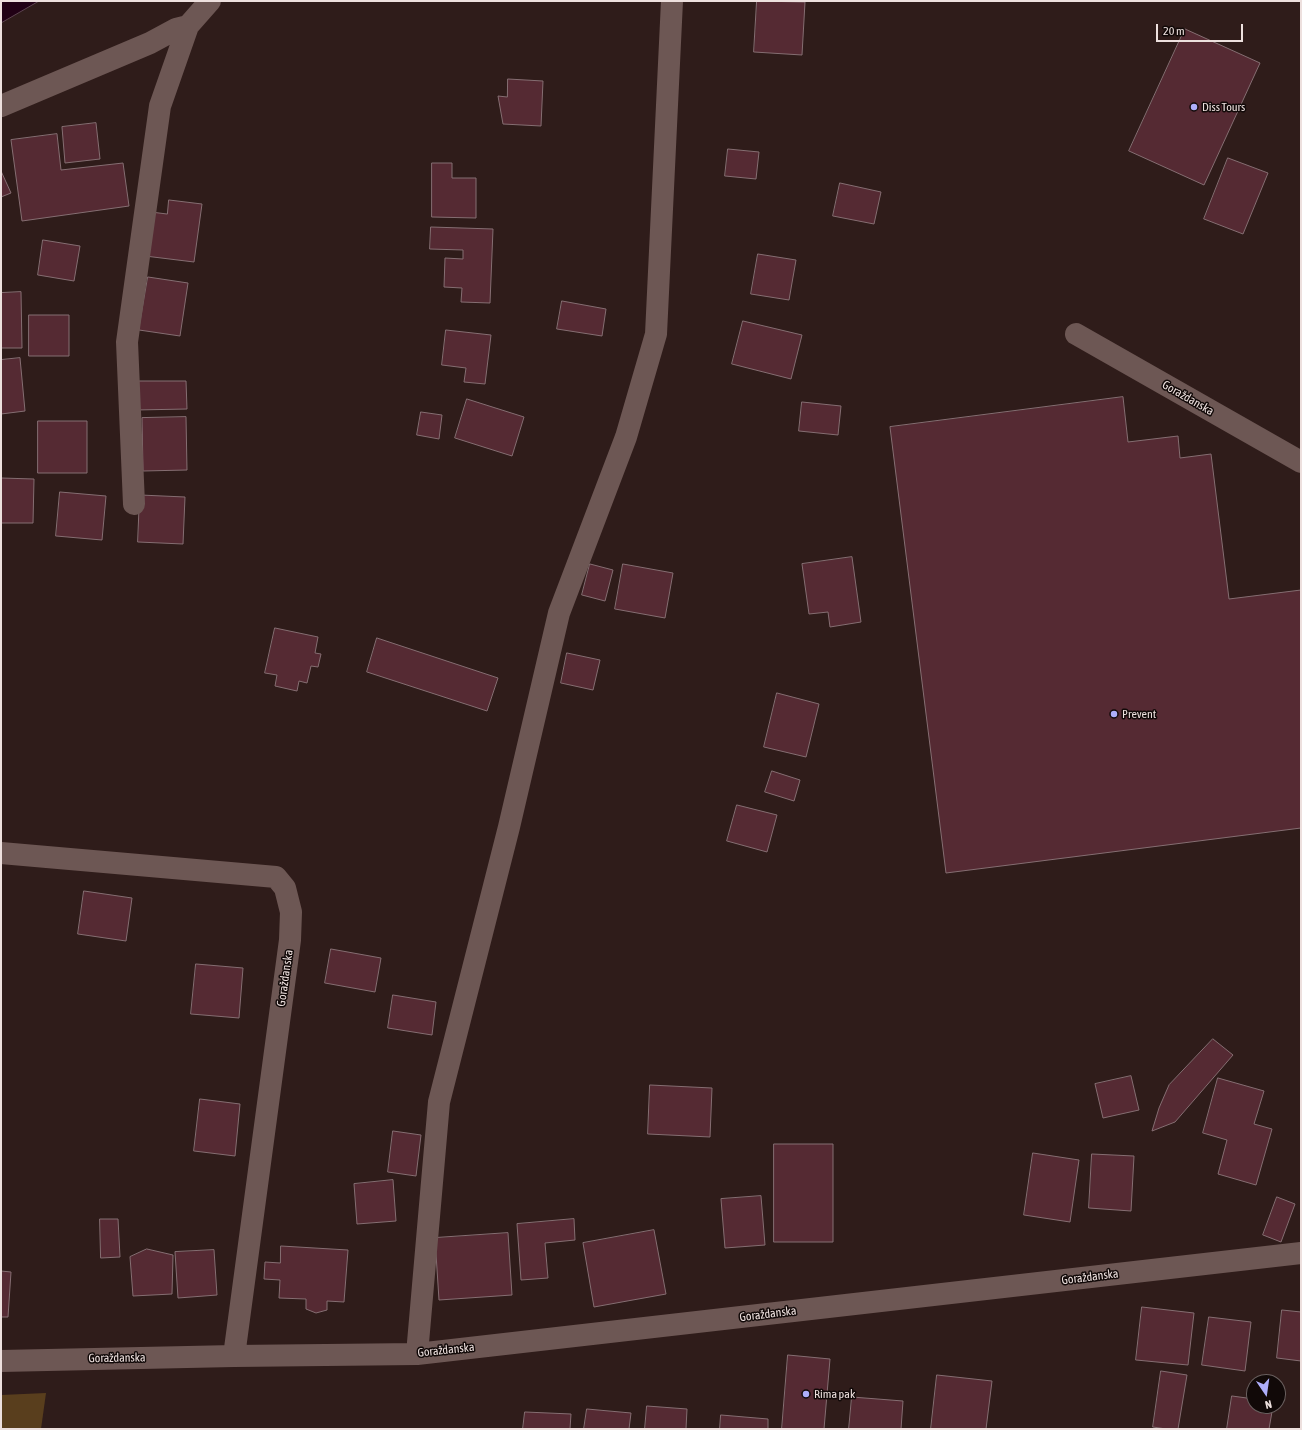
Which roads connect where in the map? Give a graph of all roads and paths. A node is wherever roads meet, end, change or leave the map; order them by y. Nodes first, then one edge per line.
1 (210, 1) edge
2 (672, 1) edge
3 (188, 26) junction
4 (1, 106) edge
5 (1076, 334) dead end
6 (1301, 462) edge
7 (134, 504) dead end
8 (1, 853) edge
9 (1301, 1253) edge
10 (417, 1354) junction
11 (234, 1356) junction
12 (1, 1361) edge

1 - 3 street
2 - 10 street
3 - 4 street
3 - 7 street
5 - 6 street, Goraždanska
8 - 11 street, Goraždanska
9 - 10 street, Goraždanska
10 - 11 street, Goraždanska
11 - 12 street, Goraždanska

